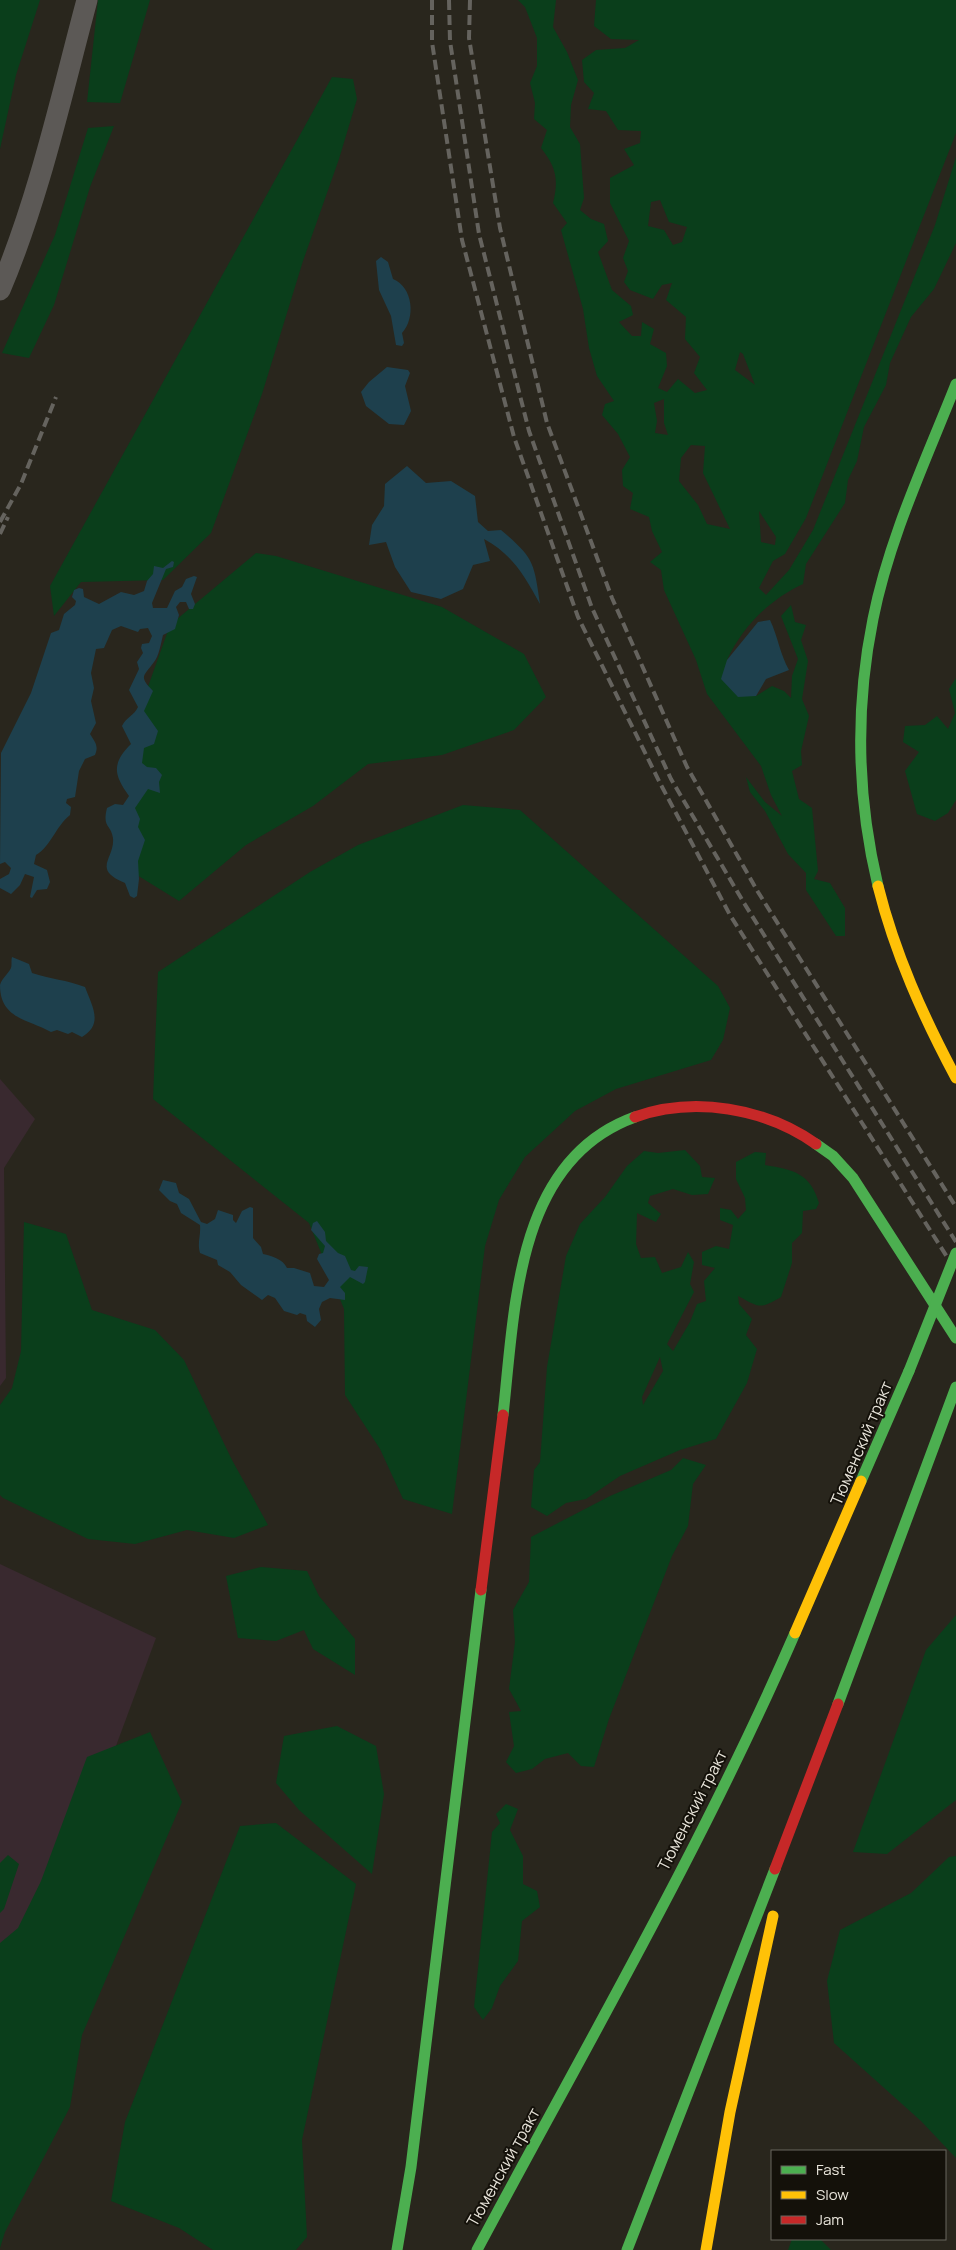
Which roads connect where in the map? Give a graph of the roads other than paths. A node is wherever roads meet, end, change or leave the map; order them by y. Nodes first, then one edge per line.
1 (87, 0) edge
2 (0, 290) edge
3 (956, 384) edge
4 (956, 1078) edge
5 (956, 1253) edge
6 (956, 1338) edge
7 (956, 1387) edge
8 (803, 1796) junction
9 (555, 2107) junction
10 (397, 2250) edge
11 (477, 2250) edge
12 (490, 2250) edge
13 (627, 2250) edge
14 (706, 2250) edge

1 - 2 street
3 - 4 main road
5 - 9 main road, Тюменский тракт, bridge
6 - 10 main road
7 - 8 main road
8 - 13 main road
8 - 14 main road
9 - 11 main road, Тюменский тракт
9 - 12 main road

